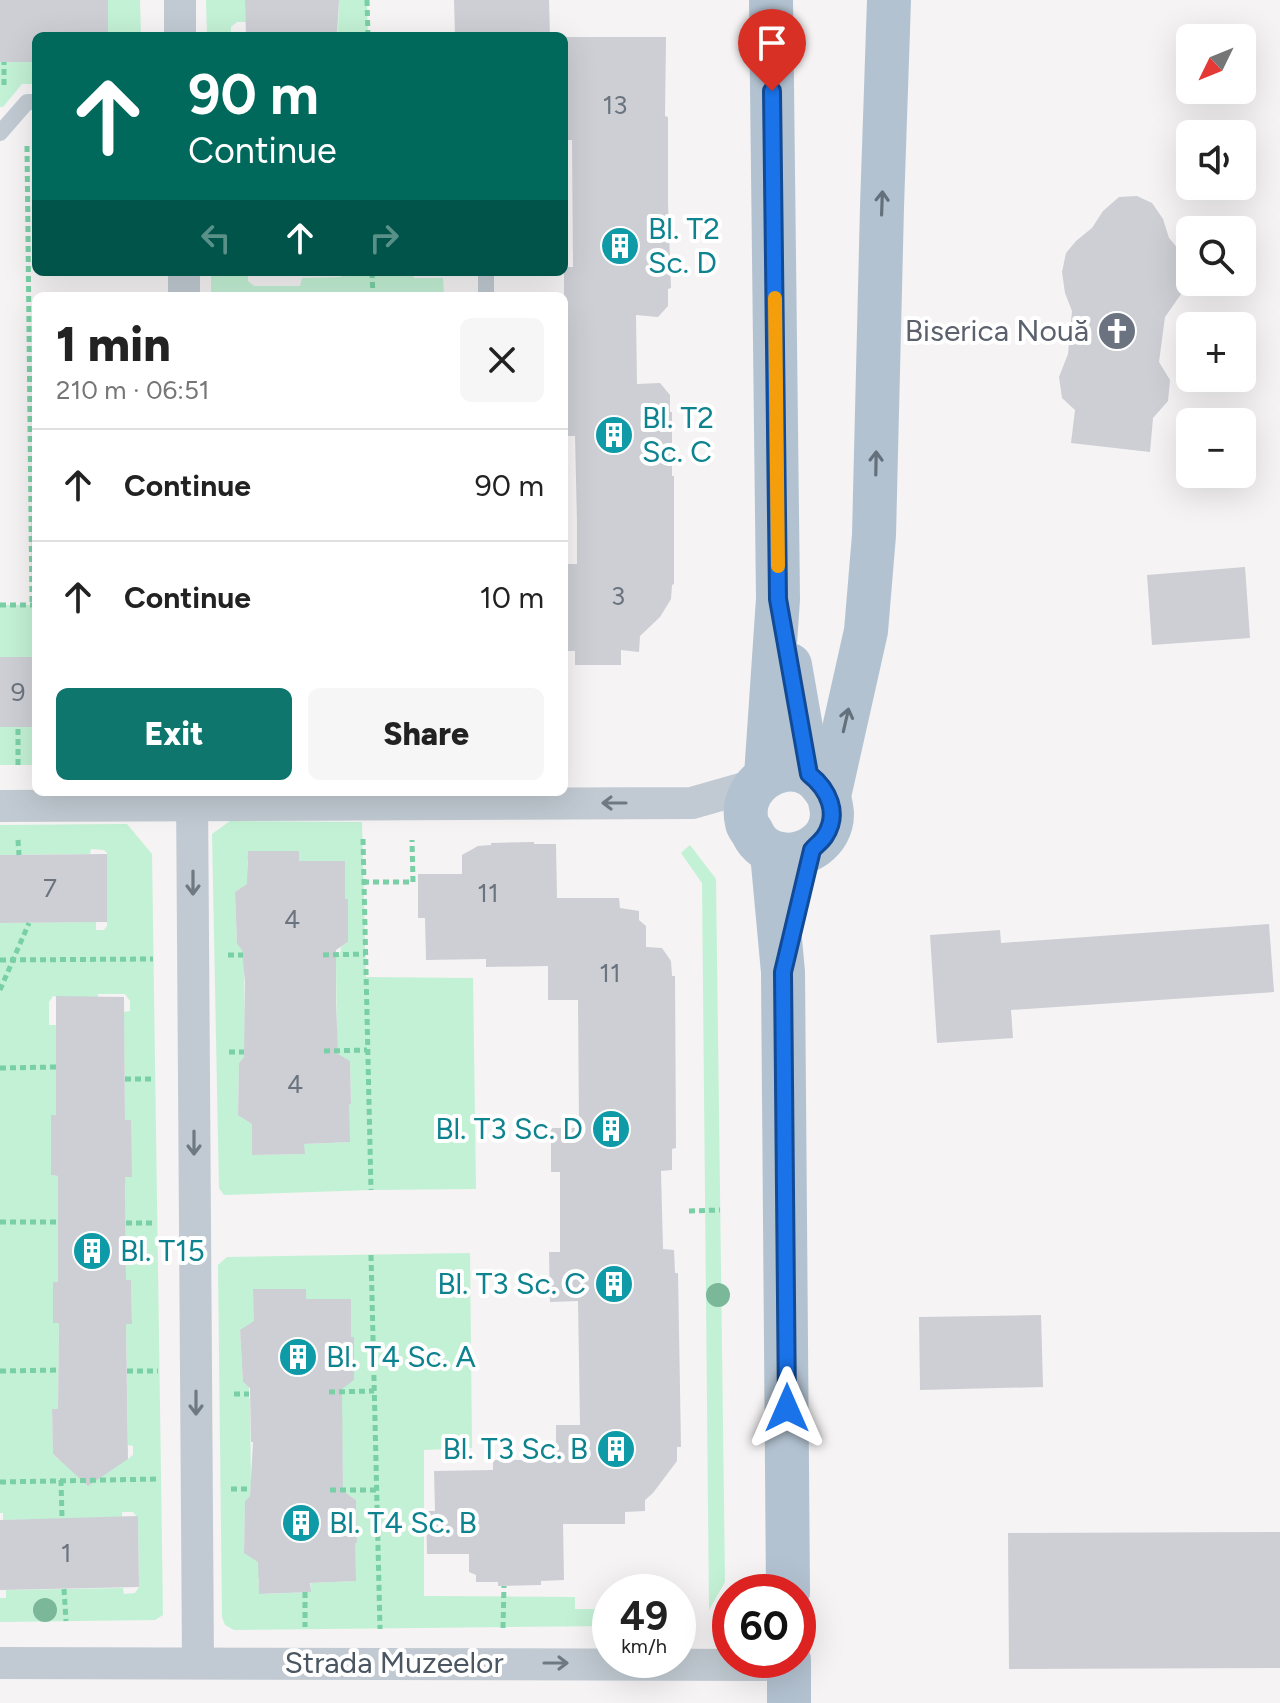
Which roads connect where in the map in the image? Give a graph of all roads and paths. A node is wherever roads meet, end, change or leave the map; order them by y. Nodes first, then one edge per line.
1 (180, 0) edge
2 (367, 0) edge
3 (771, 0) edge
4 (889, 0) edge
5 (180, 32) edge
6 (368, 32) edge
7 (32, 102) edge
8 (0, 133) edge
9 (27, 136) dead end
10 (28, 219) junction
11 (32, 219) edge
12 (32, 339) edge
13 (778, 599) junction
14 (0, 605) edge
15 (32, 605) edge
16 (18, 727) dead end
17 (18, 765) dead end
18 (760, 781) junction
19 (819, 785) junction
20 (192, 798) edge
21 (692, 803) junction
22 (0, 806) edge
23 (362, 837) dead end
24 (412, 839) dead end
25 (780, 848) junction
26 (363, 882) junction
27 (29, 923) dead end
28 (365, 954) junction
29 (323, 955) dead end
30 (153, 959) dead end
31 (0, 960) edge
32 (13, 960) junction
33 (0, 990) edge
34 (368, 1050) junction
35 (324, 1051) dead end
36 (56, 1067) dead end
37 (0, 1068) edge
38 (125, 1079) dead end
39 (154, 1079) dead end
40 (371, 1190) dead end
41 (720, 1210) dead end
42 (689, 1211) dead end
43 (0, 1222) edge
44 (58, 1222) dead end
45 (126, 1223) dead end
46 (156, 1223) dead end
47 (371, 1255) dead end
48 (59, 1370) dead end
49 (0, 1371) edge
50 (127, 1371) dead end
51 (158, 1371) dead end
52 (374, 1391) junction
53 (329, 1392) dead end
54 (160, 1479) dead end
55 (61, 1480) junction
56 (0, 1482) edge
57 (330, 1490) dead end
58 (376, 1490) junction
59 (62, 1518) dead end
60 (788, 1574) edge
61 (504, 1586) dead end
62 (64, 1589) dead end
63 (305, 1592) dead end
64 (66, 1621) dead end
65 (503, 1628) dead end
66 (305, 1629) dead end
67 (380, 1629) dead end
68 (198, 1662) junction
69 (0, 1663) edge
70 (712, 1674) edge

1 - 5 street
2 - 6 path
3 - 13 main road
19 -> 4 main road
7 - 8 lane
9 - 10 path
10 - 11 path
10 - 12 path
13 - 18 main road
13 - 19 main road
14 - 15 path
16 - 17 path
18 - 19 main road
18 - 21 street
18 - 25 main road
19 - 25 main road
21 -> 20 street
20 - 22 street
20 -> 68 street
21 - 25 street
23 - 26 path
24 - 26 path
25 - 60 main road
26 - 28 path
27 - 32 path
28 - 29 path
28 - 34 path
30 - 32 path
31 - 32 path
32 - 33 path
34 - 35 path
34 - 40 path
36 - 37 path
38 - 39 path
41 - 42 path
43 - 44 path
45 - 46 path
47 - 52 path
48 - 49 path
50 - 51 path
52 - 53 path
52 - 58 path
54 - 55 path
55 - 56 path
55 - 59 path
57 - 58 path
58 - 67 path
61 - 65 path
62 - 64 path
63 - 66 path
68 - 69 street, Strada Muzeelor
68 -> 70 street, Strada Muzeelor

